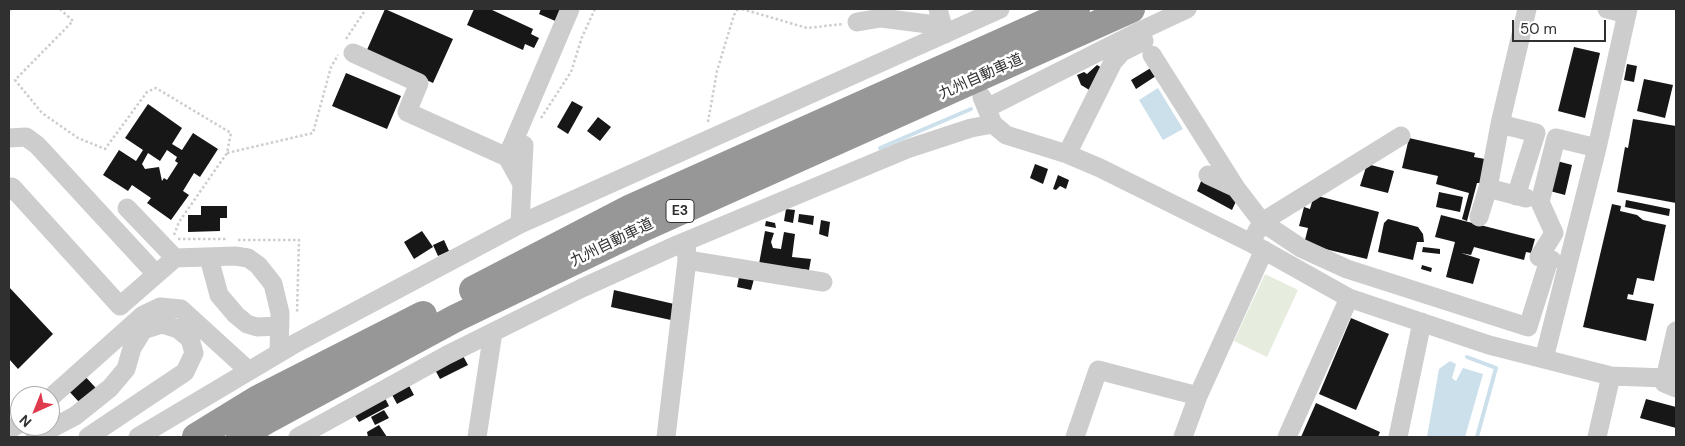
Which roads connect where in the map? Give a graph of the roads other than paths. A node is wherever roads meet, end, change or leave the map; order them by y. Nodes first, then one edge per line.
1 (570, 9) edge
2 (1000, 9) edge
3 (1076, 9) edge
4 (1187, 9) edge
5 (1527, 9) edge
6 (1607, 9) edge
7 (1628, 11) edge
8 (857, 22) road end
9 (944, 25) edge
10 (1142, 34) edge
11 (345, 50) road end
12 (958, 50) dead end
13 (987, 110) junction
14 (1500, 124) junction
15 (1536, 133) junction
16 (1401, 136) dead end
17 (9, 138) edge
18 (1556, 138) junction
19 (524, 145) dead end
20 (1597, 148) junction
21 (1067, 154) junction
22 (506, 157) junction
23 (1208, 175) dead end
24 (522, 184) junction
25 (1236, 188) junction
26 (1488, 188) junction
27 (9, 191) edge
28 (1516, 196) junction
29 (1540, 202) junction
30 (127, 208) dead end
31 (1479, 217) dead end
32 (1262, 222) junction
33 (520, 224) junction
34 (686, 241) junction
35 (1257, 246) junction
36 (175, 258) junction
37 (209, 258) junction
38 (687, 260) junction
39 (1549, 260) junction
40 (1568, 264) junction
41 (156, 274) junction
42 (823, 282) dead end
43 (1349, 298) junction
44 (1422, 322) junction
45 (280, 326) junction
46 (143, 330) junction
47 (1676, 331) edge
48 (493, 332) junction
49 (279, 352) junction
50 (1544, 359) junction
51 (249, 372) junction
52 (1611, 376) junction
53 (1671, 383) edge
54 (60, 389) edge
55 (1198, 396) junction
56 (35, 437) edge
57 (60, 437) edge
58 (88, 437) edge
59 (138, 437) edge
60 (196, 437) edge
61 (240, 437) edge
62 (298, 437) edge
63 (477, 437) edge
64 (666, 437) edge
65 (1075, 437) edge
66 (1183, 437) edge
67 (1287, 437) edge
68 (1398, 437) edge
69 (1597, 437) edge

1 - 22 street
2 - 9 street
3 - 60 highway, 九州自動車道 / E3
4 - 10 street
5 - 14 street
6 - 7 street
7 - 20 street
8 - 9 street
9 - 12 street
9 - 33 street
10 - 13 street
10 - 21 street
10 - 25 street
10 - 61 highway, 九州自動車道 / E3
11 - 22 street
13 - 21 street
13 - 34 street
14 - 15 street
14 - 26 street
15 - 18 street
15 - 28 street
16 - 32 street
17 - 41 street
18 - 20 street
18 - 29 street
19 - 24 street
20 - 40 street
21 - 35 street
22 - 24 street
23 - 25 street
24 - 33 street
25 - 32 street
26 - 28 street
26 - 31 street
27 - 41 street
28 - 29 street
29 - 39 street
30 - 36 street
32 - 35 street
32 - 39 street
33 - 49 street
34 - 38 street
34 - 48 street
35 - 43 street
35 - 55 street
36 - 37 street
36 - 41 street
37 - 45 street
37 - 45 street
38 - 42 street
38 - 64 street
39 - 40 street
40 - 50 street
43 - 44 street
43 - 67 street
44 - 50 street
44 - 68 street
45 - 49 street
46 - 56 street
46 - 57 street
46 - 58 street
47 - 53 street
48 - 62 street
48 - 63 street
49 - 51 street
50 - 52 street
51 - 54 street
51 - 59 street
52 - 53 street
52 - 69 street
55 - 65 street
55 - 66 street

